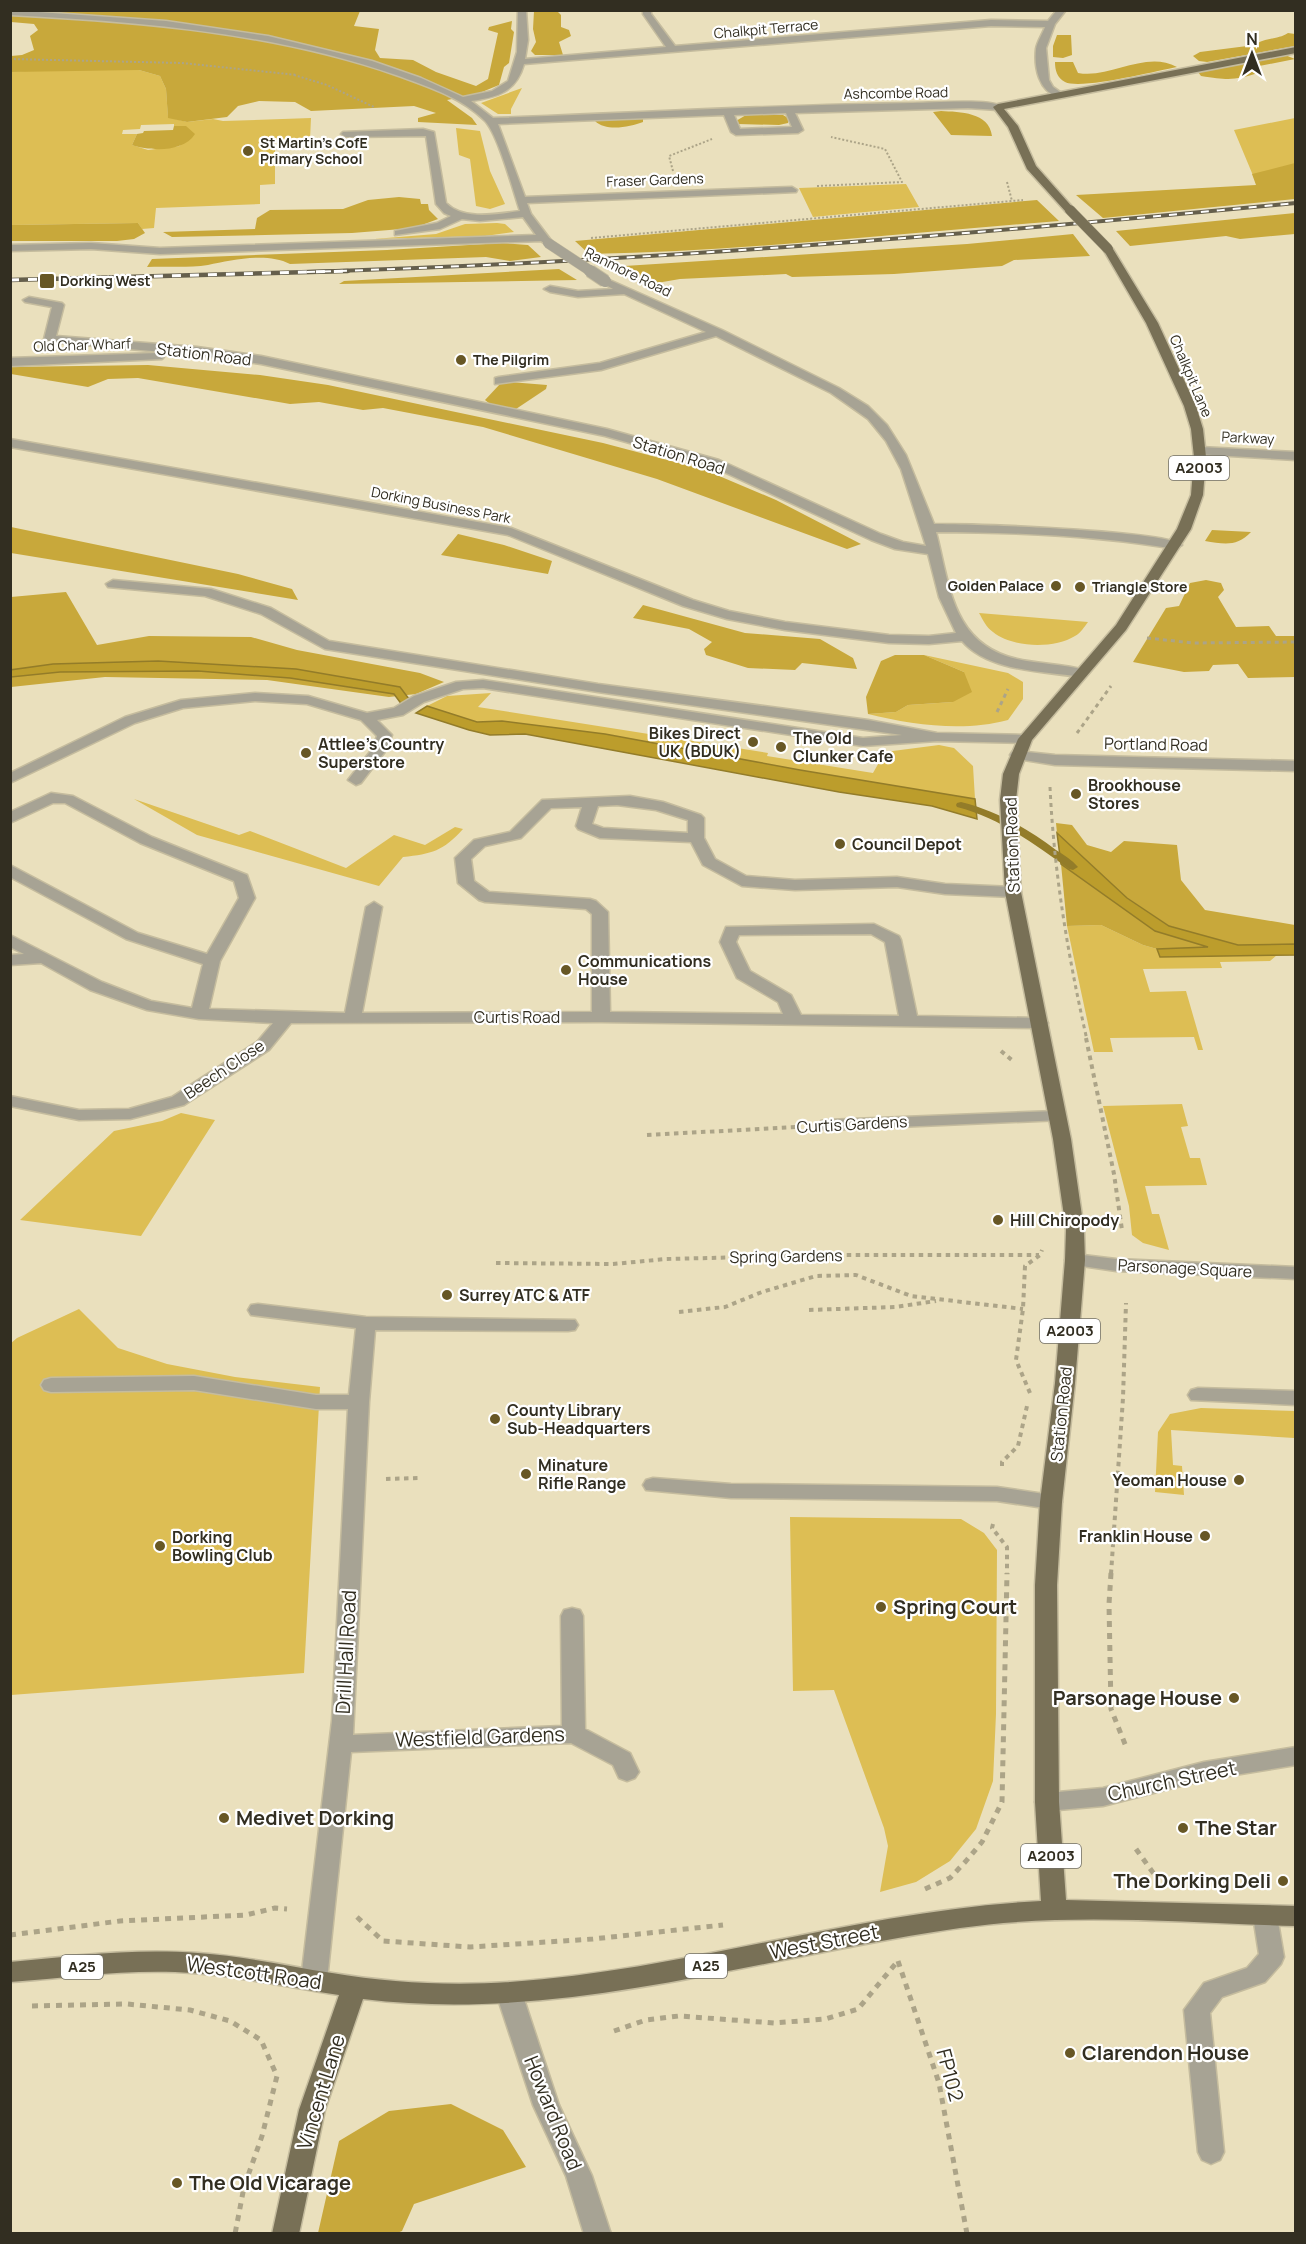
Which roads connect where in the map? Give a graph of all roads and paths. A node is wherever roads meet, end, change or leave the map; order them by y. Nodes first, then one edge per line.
1 (522, 10) edge
2 (647, 10) edge
3 (1062, 10) edge
4 (10, 12) edge
5 (1050, 24) junction
6 (673, 50) junction
7 (1296, 50) edge
8 (10, 59) edge
9 (519, 62) junction
10 (294, 75) dead end
11 (1058, 94) junction
12 (460, 100) junction
13 (998, 107) junction
14 (789, 109) junction
15 (727, 111) junction
16 (491, 121) junction
17 (798, 130) junction
18 (736, 132) junction
19 (346, 134) dead end
20 (813, 186) dead end
21 (792, 190) dead end
22 (681, 193) junction
23 (1056, 196) junction
24 (520, 200) junction
25 (526, 214) junction
26 (459, 216) junction
27 (545, 241) junction
28 (92, 246) junction
29 (10, 248) edge
30 (550, 289) dead end
31 (626, 290) junction
32 (29, 300) dead end
33 (718, 332) junction
34 (226, 357) junction
35 (10, 362) edge
36 (499, 381) dead end
37 (10, 443) edge
38 (1200, 451) junction
39 (1296, 456) edge
40 (928, 528) junction
41 (1175, 545) junction
42 (934, 551) junction
43 (112, 584) dead end
44 (1121, 627) junction
45 (963, 637) junction
46 (1296, 642) edge
47 (1080, 673) junction
48 (366, 717) junction
49 (937, 736) junction
50 (1025, 739) junction
51 (1017, 755) junction
52 (1296, 765) edge
53 (1052, 778) dead end
54 (10, 779) edge
55 (356, 780) dead end
56 (591, 802) junction
57 (10, 818) edge
58 (696, 837) junction
59 (10, 870) edge
60 (1013, 892) junction
61 (374, 907) dead end
62 (10, 940) edge
63 (42, 958) junction
64 (10, 960) edge
65 (212, 961) junction
66 (199, 1014) junction
67 (353, 1017) junction
68 (601, 1017) junction
69 (286, 1018) junction
70 (794, 1019) junction
71 (909, 1021) junction
72 (1039, 1023) junction
73 (993, 1048) dead end
74 (10, 1101) edge
75 (1026, 1116) junction
76 (1056, 1116) junction
77 (827, 1125) joint
78 (647, 1135) dead end
79 (1122, 1230) dead end
80 (1046, 1242) dead end
81 (1040, 1255) junction
82 (1076, 1260) junction
83 (496, 1263) dead end
84 (1296, 1273) edge
85 (943, 1300) junction
86 (1126, 1303) dead end
87 (1023, 1309) junction
88 (258, 1310) dead end
89 (809, 1310) dead end
90 (679, 1312) dead end
91 (366, 1323) junction
92 (568, 1325) dead end
93 (51, 1385) dead end
94 (1198, 1395) dead end
95 (1296, 1398) edge
96 (359, 1402) junction
97 (653, 1485) dead end
98 (997, 1494) junction
99 (1051, 1502) junction
100 (572, 1616) dead end
101 (574, 1734) junction
102 (340, 1744) junction
103 (1127, 1749) dead end
104 (1296, 1756) edge
105 (627, 1772) dead end
106 (1047, 1803) junction
107 (919, 1892) dead end
108 (1054, 1909) junction
109 (322, 1910) junction
110 (1265, 1916) junction
111 (1296, 1917) edge
112 (728, 1924) dead end
113 (888, 1929) junction
114 (10, 1935) edge
115 (898, 1961) junction
116 (10, 1972) edge
117 (314, 1980) junction
118 (354, 1987) junction
119 (509, 1993) junction
120 (22, 2006) dead end
121 (614, 2031) dead end
122 (1211, 2152) dead end
123 (235, 2234) edge
124 (285, 2234) edge
125 (598, 2234) edge
126 (967, 2234) edge

1 - 9 street
2 - 6 street
3 - 5 street
4 - 12 street
5 - 6 street, Chalkpit Terrace
5 - 11 street
6 - 9 street, Chalkpit Terrace
7 - 11 main road, Ashcombe Road
8 - 10 path
9 - 12 street
11 - 13 main road, Ashcombe Road
12 - 16 street
13 - 14 street, Ashcombe Road
13 - 23 main road, Chalkpit Lane / A2003
14 - 15 street, Ashcombe Road
14 - 17 street
15 - 16 street, Ashcombe Road
15 - 18 street
16 - 24 street, Ranmore Road
17 - 18 street
17 - 20 path
18 - 22 path
19 - 26 street
21 - 22 street, Fraser Gardens
22 - 24 street, Fraser Gardens
23 - 27 path
23 - 38 main road, Chalkpit Lane / A2003, bridge
24 - 25 street, Ranmore Road
25 - 26 street
25 - 27 street, Ranmore Road
26 - 28 street
27 - 28 street
27 - 31 street, Ranmore Road, bridge
28 - 29 street
30 - 31 street
31 - 33 street, Ranmore Road
32 - 34 street, Station Road
33 - 36 street
33 - 40 street, Ranmore Road
34 - 35 street, Old Char Wharf
34 - 42 street, Station Road
37 - 45 street, Dorking Business Park
38 - 39 street, Parkway
38 - 41 main road, Chalkpit Lane / A2003
40 - 41 street
40 - 42 street, Ranmore Road
41 - 44 main road, Chalkpit Lane / A2003
42 - 45 street
43 - 49 street
44 - 46 path
44 - 47 main road, Chalkpit Lane / A2003
45 - 47 street
47 - 50 main road, Station Road / A2003
48 - 49 street
48 - 54 street
48 - 55 street
49 - 50 street
50 - 51 main road, Station Road / A2003
51 - 52 street, Portland Road
51 - 60 main road, Station Road / A2003
53 - 79 path
56 - 58 street
56 - 58 street
56 - 68 street
57 - 65 street
58 - 60 street
59 - 65 street
60 - 72 main road, Station Road / A2003
61 - 67 street
62 - 63 street, Curtis Road
63 - 64 street
63 - 66 street, Curtis Road
65 - 66 street
66 - 69 street, Curtis Road
67 - 68 street, Curtis Road
67 - 69 street, Curtis Road
68 - 70 street, Curtis Road
69 - 74 street, Beech Close
70 - 71 street, Curtis Road
70 - 71 street
71 - 72 street, Curtis Road
72 - 76 main road, Station Road / A2003
73 - 75 path
75 - 76 street, Curtis Gardens
75 - 77 street, Curtis Gardens
76 - 82 main road, Station Road / A2003
77 - 78 path, Curtis Gardens
80 - 81 path
81 - 82 path, Spring Gardens
81 - 83 path, Spring Gardens
81 - 87 path
82 - 84 street, Parsonage Square
82 - 99 main road, Station Road / A2003
85 - 87 path
85 - 89 path
85 - 90 path
86 - 103 path
87 - 98 path
88 - 91 street
91 - 92 street
91 - 96 street, Drill Hall Road
93 - 96 street
94 - 95 street
96 - 102 street, Drill Hall Road
97 - 98 street
98 - 99 street
98 - 107 path
99 - 106 main road, Station Road / A2003
100 - 101 street, Westfield Gardens
101 - 102 street, Westfield Gardens
101 - 105 street
102 - 109 street, Drill Hall Road
104 - 106 street, Church Street
106 - 108 main road, A2003
108 - 110 main road, West Street / A25
108 - 113 main road, West Street / A25
109 - 112 path
109 - 114 path
109 - 117 street, Drill Hall Road
110 - 111 main road, West Street / A25
110 - 122 street
113 - 115 path, FP102
113 - 119 main road, West Street / A25
115 - 121 path
115 - 126 path, FP102
116 - 117 main road, Westcott Road / A25
117 - 118 main road, Westcott Road / A25
118 - 119 main road, West Street / A25
118 - 124 main road, Vincent Lane
119 - 125 street, Howard Road
120 - 123 path

